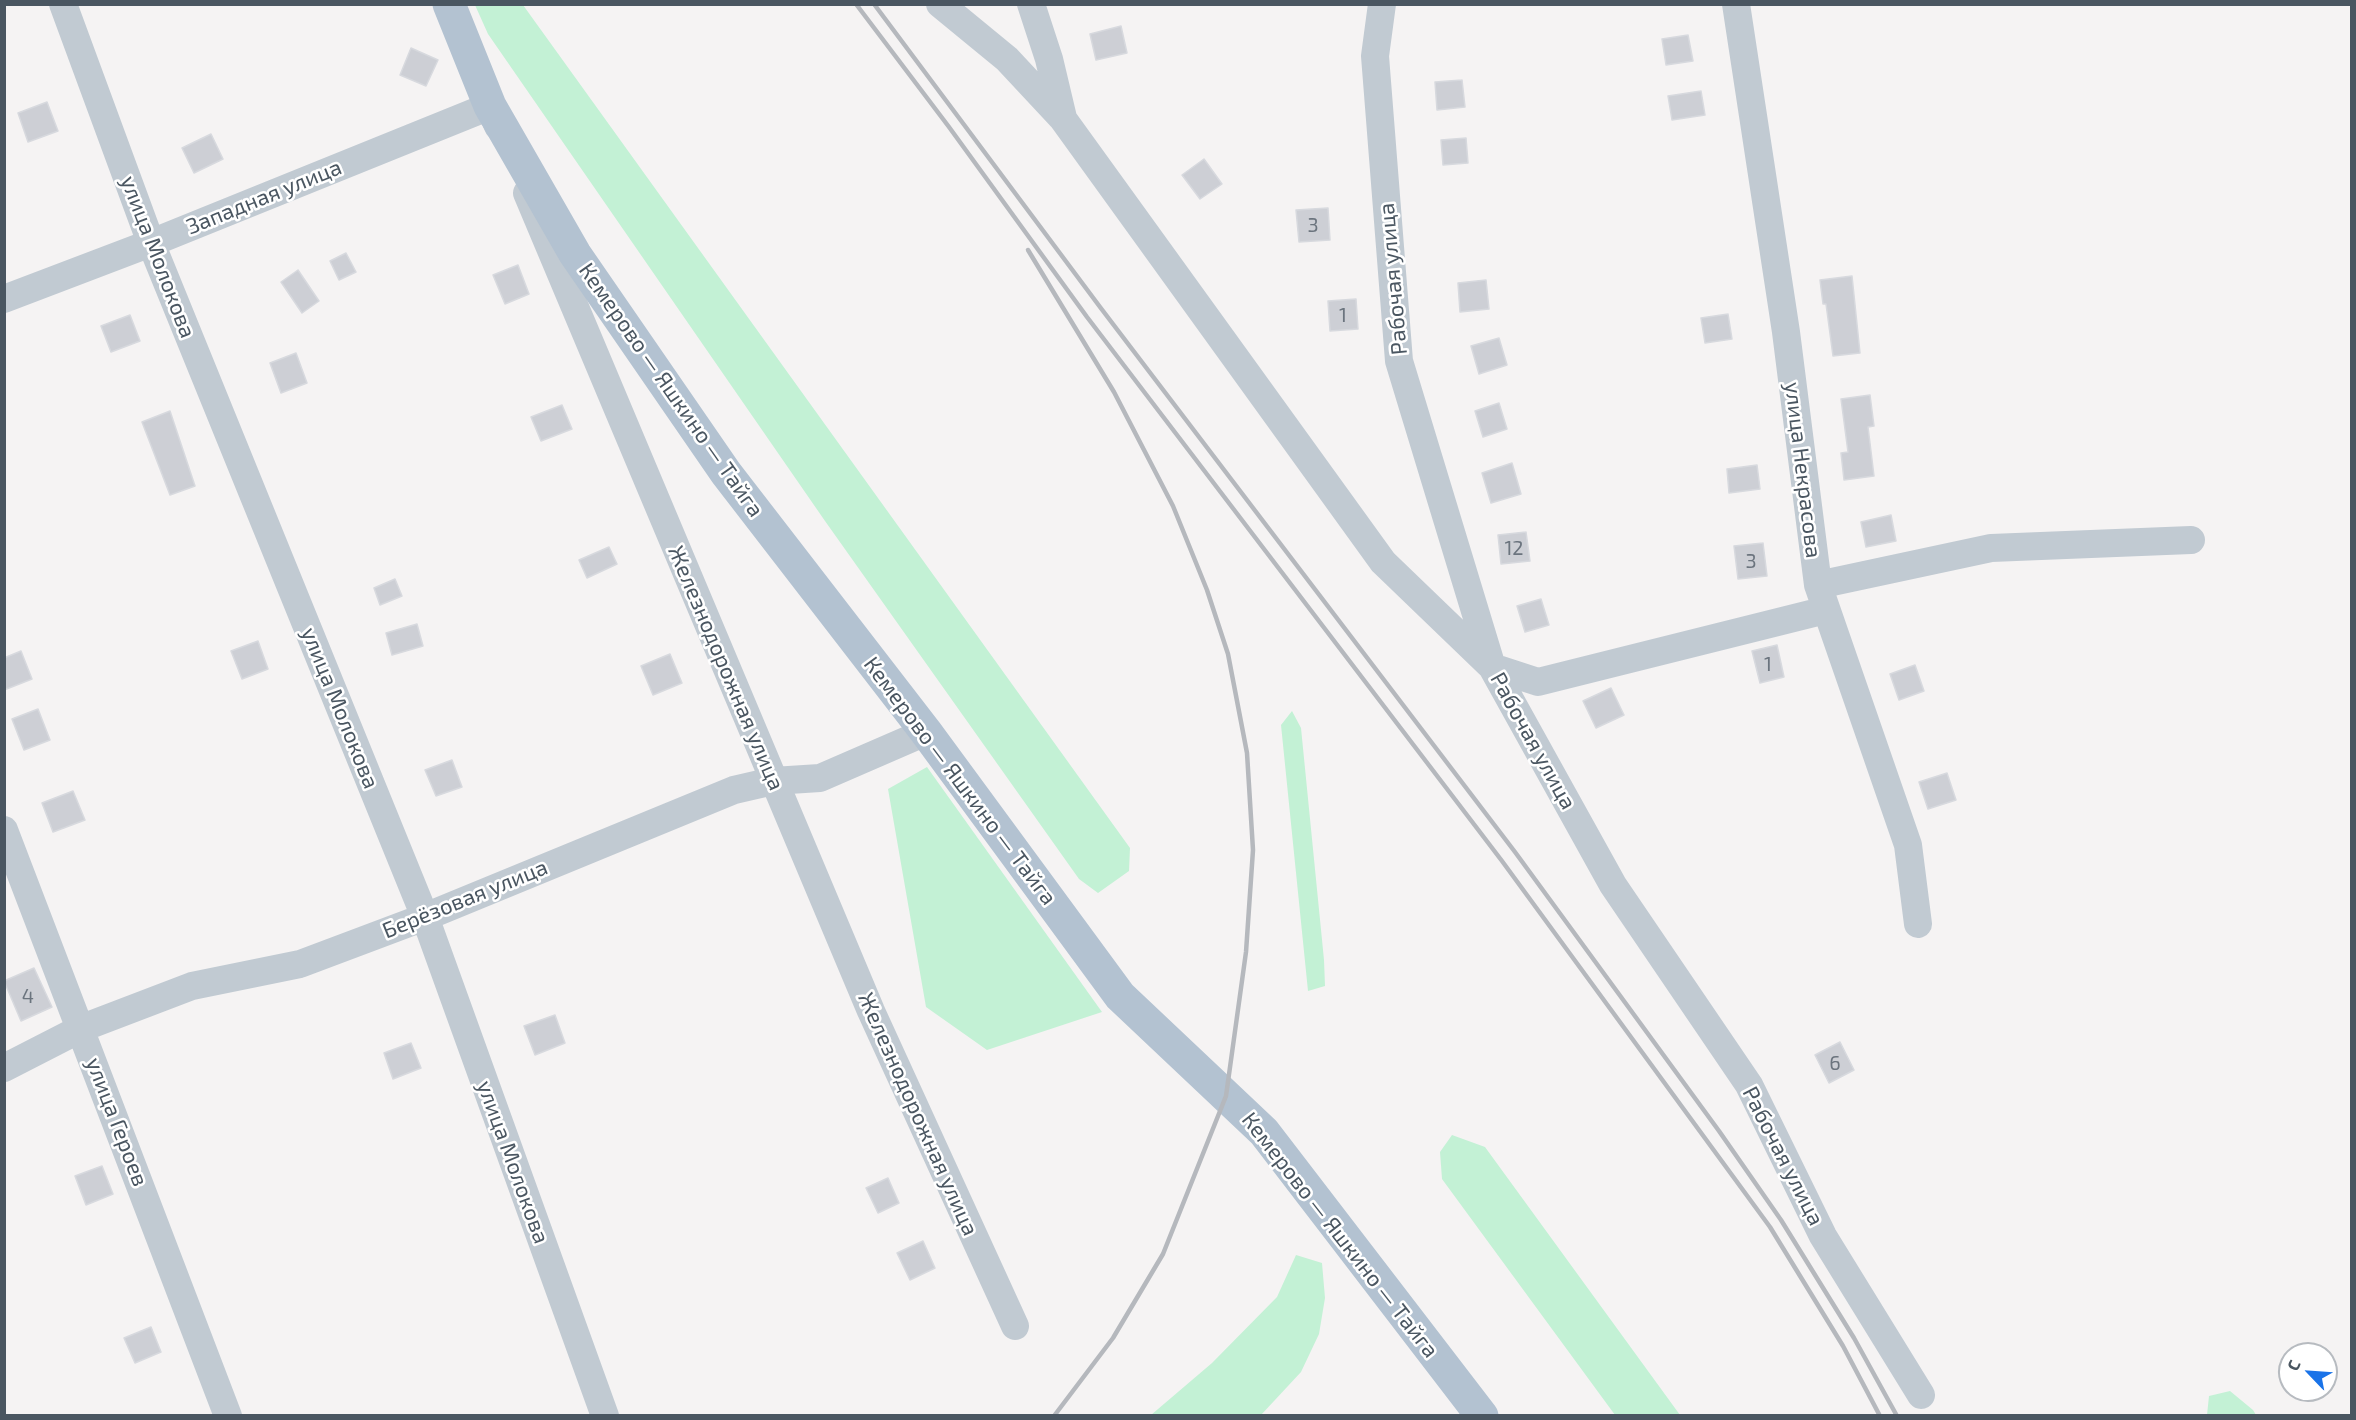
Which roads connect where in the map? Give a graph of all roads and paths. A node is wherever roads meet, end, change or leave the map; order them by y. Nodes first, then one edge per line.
1 (63, 4) edge
2 (449, 4) edge
3 (940, 4) edge
4 (1031, 4) edge
5 (1382, 4) edge
6 (1736, 4) edge
7 (490, 106) junction
8 (1063, 119) junction
9 (151, 243) junction
10 (4, 299) edge
11 (2191, 540) dead end
12 (1822, 597) junction
13 (1491, 667) junction
14 (926, 732) junction
15 (773, 781) junction
16 (4, 830) edge
17 (425, 916) junction
18 (1918, 924) dead end
19 (82, 1028) junction
20 (4, 1068) edge
21 (1015, 1326) dead end
22 (1922, 1395) dead end
23 (228, 1416) edge
24 (605, 1416) edge
25 (1482, 1416) edge

1 - 9 street, улица Молокова
2 - 7 main road, Железнодорожная улица
3 - 8 street
4 - 8 street
5 - 13 street, Рабочая улица
6 - 12 street, улица Некрасова
7 - 9 street, Западная улица
7 - 14 main road, Кемерово — Яшкино — Тайга
7 - 15 street, Железнодорожная улица
8 - 13 street
9 - 10 street, Западная улица
9 - 17 street, улица Молокова
11 - 12 street
12 - 13 street
12 - 18 street, улица Некрасова
13 - 22 street, Рабочая улица
14 - 15 street, Берёзовая улица
14 - 25 main road, Кемерово — Яшкино — Тайга
15 - 17 street, Берёзовая улица
15 - 21 street, Железнодорожная улица
16 - 19 street, улица Героев
17 - 19 street, Берёзовая улица
17 - 24 street, улица Молокова
19 - 20 street, Берёзовая улица
19 - 23 street, улица Героев

